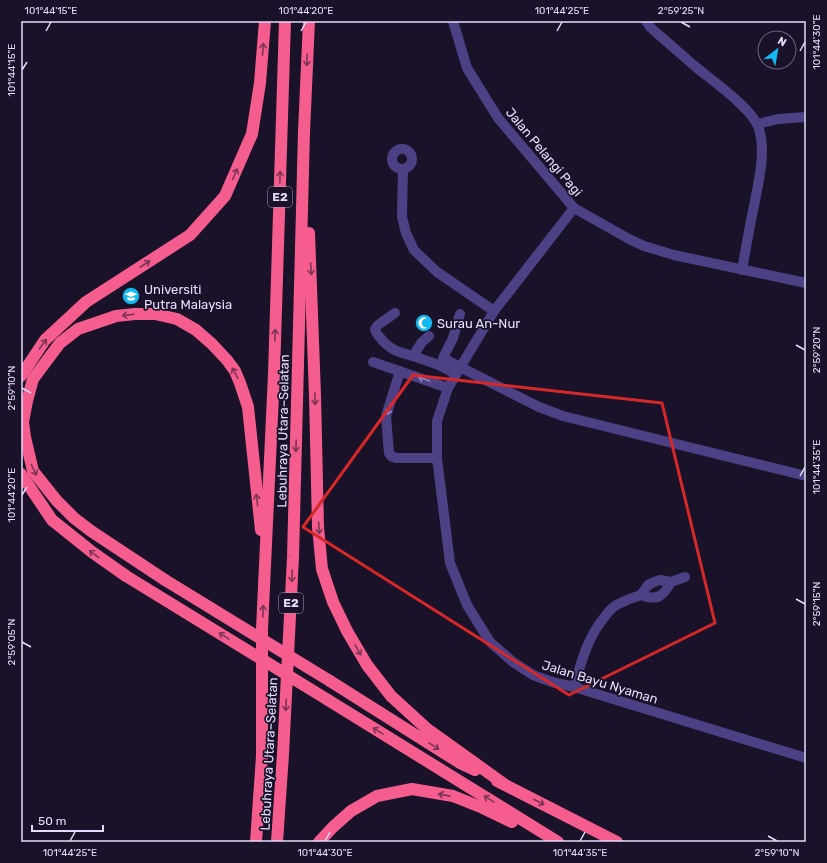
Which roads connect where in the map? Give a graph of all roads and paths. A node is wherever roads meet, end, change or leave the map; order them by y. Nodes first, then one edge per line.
1 (265, 21) edge
2 (285, 21) edge
3 (309, 21) edge
4 (452, 21) edge
5 (646, 21) edge
6 (806, 117) edge
7 (806, 122) edge
8 (759, 127) junction
9 (304, 132) junction
10 (403, 169) dead end
11 (574, 208) junction
12 (742, 270) junction
13 (806, 283) edge
14 (494, 311) junction
15 (395, 313) dead end
16 (460, 314) dead end
17 (429, 336) dead end
18 (413, 356) junction
19 (441, 361) junction
20 (373, 362) dead end
21 (400, 371) junction
22 (458, 371) junction
23 (21, 376) edge
24 (448, 388) junction
25 (437, 458) junction
26 (21, 474) edge
27 (806, 476) edge
28 (265, 553) junction
29 (685, 577) dead end
30 (671, 582) junction
31 (641, 595) junction
32 (574, 687) junction
33 (806, 758) edge
34 (504, 784) junction
35 (256, 842) edge
36 (277, 842) edge
37 (319, 842) edge
38 (557, 842) edge
39 (618, 842) edge

23 -> 1 highway
28 -> 2 highway, Lebuhraya Utara–Selatan / E2
3 -> 9 highway, Lebuhraya Utara–Selatan / E2
4 - 11 street, Jalan Pelangi Pagi
5 - 8 street
6 - 8 street
7 - 8 street
8 - 12 street
9 -> 34 highway
9 -> 36 highway, Lebuhraya Utara–Selatan / E2
10 - 14 street
11 - 12 street, Jalan Pelangi Pagi
11 - 14 street, Jalan Bayu Nyaman
12 - 13 street, Jalan Pelangi Pagi
14 - 22 street, Jalan Bayu Nyaman
15 - 18 street
16 - 19 street
17 - 18 street
18 - 19 street
19 - 22 street
20 - 21 street
24 -> 21 street
21 -> 25 street
22 - 24 street, Jalan Bayu Nyaman
22 - 27 street
24 - 25 street, Jalan Bayu Nyaman
25 - 32 street, Jalan Bayu Nyaman
38 -> 26 highway, bridge
28 -> 34 highway, bridge
35 -> 28 highway, Lebuhraya Utara–Selatan / E2
29 - 30 street
30 - 31 street
30 - 31 street
31 - 32 street
32 - 33 street, Jalan Bayu Nyaman
34 -> 39 highway
38 -> 37 highway

